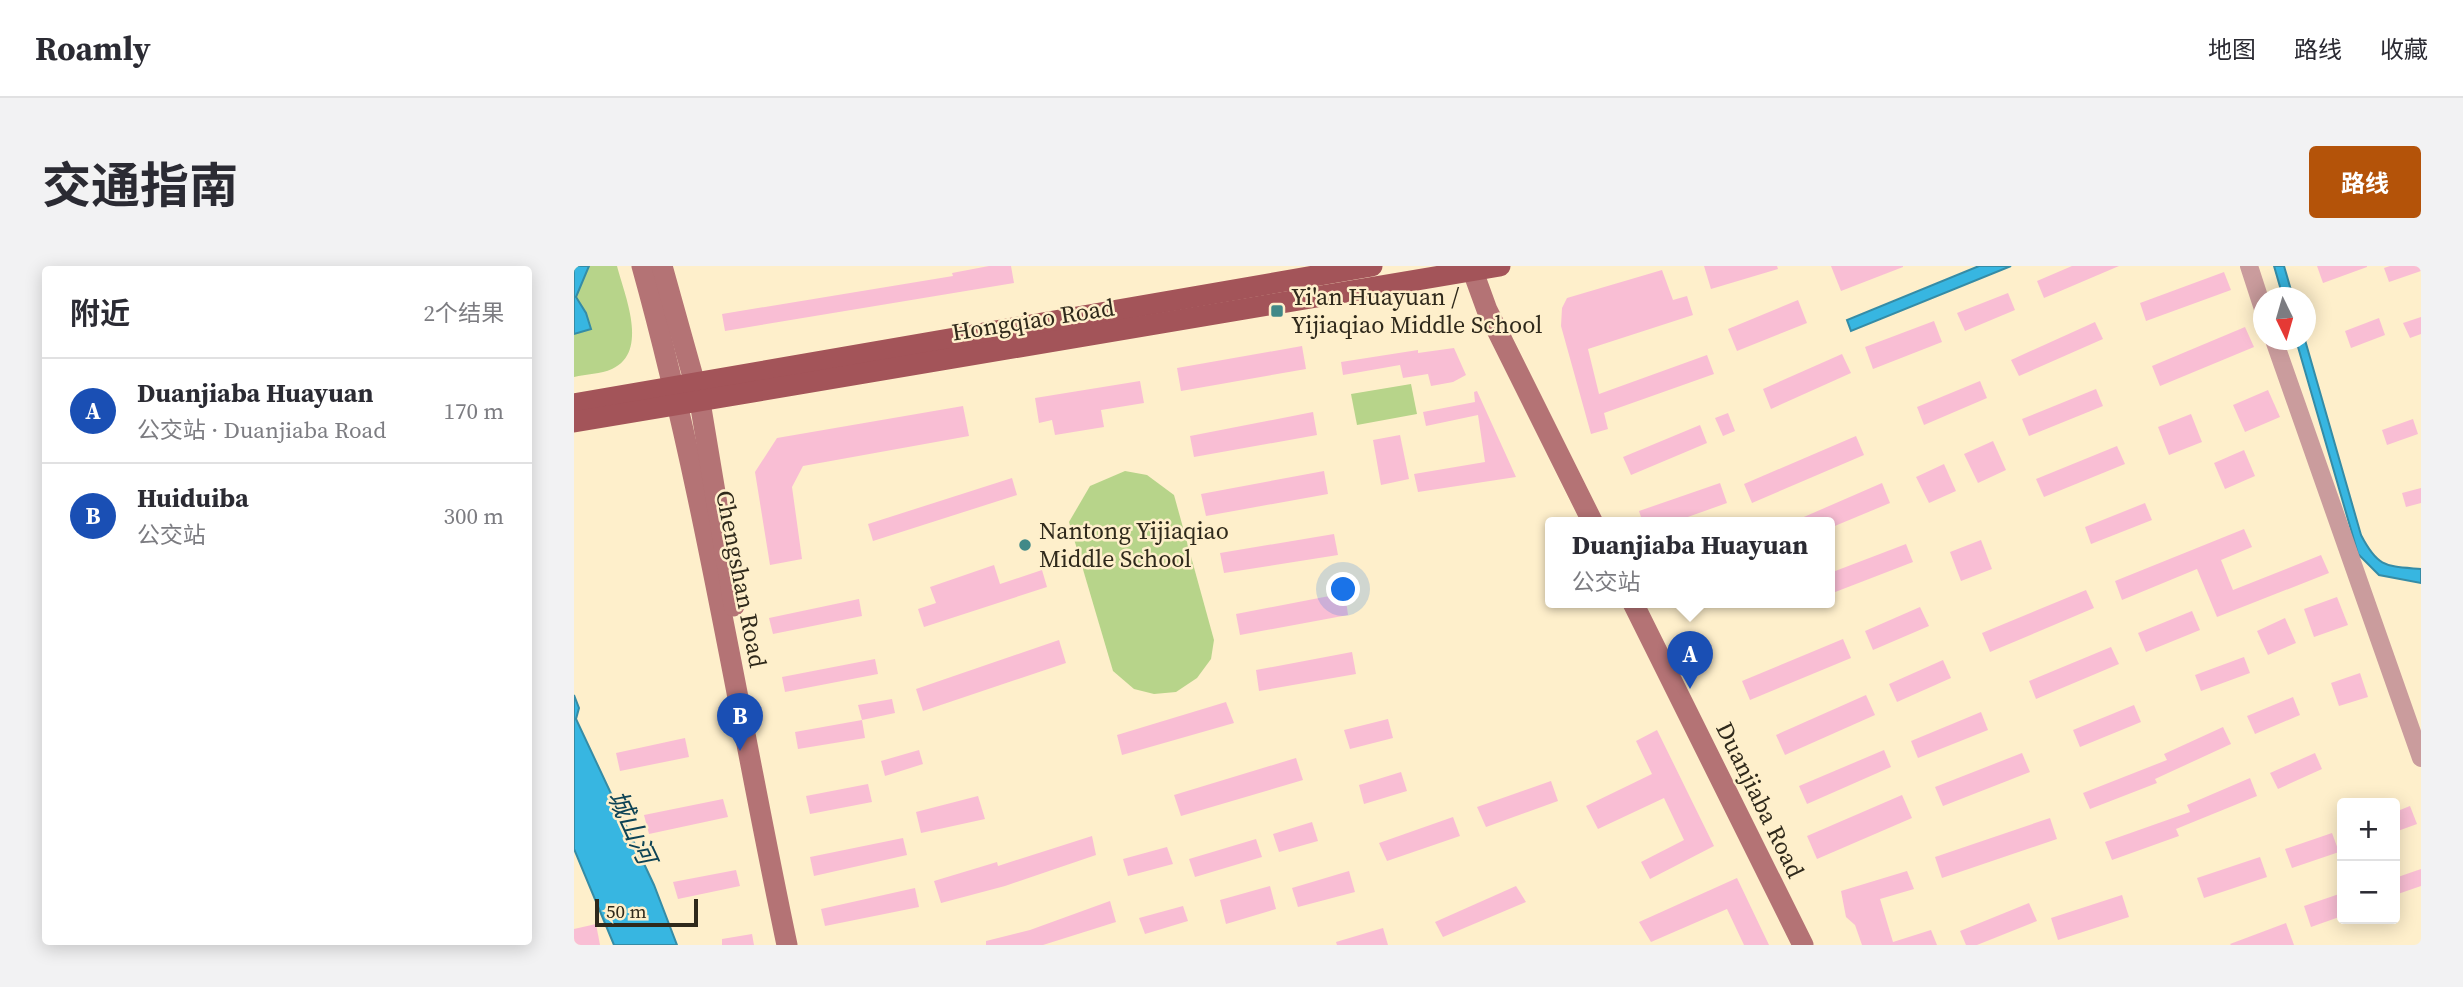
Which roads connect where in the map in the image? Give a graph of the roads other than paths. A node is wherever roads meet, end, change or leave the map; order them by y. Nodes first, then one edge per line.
1 (642, 266) edge
2 (662, 266) edge
3 (1372, 266) edge
4 (1500, 266) edge
5 (2249, 266) edge
6 (1472, 269) edge
7 (2256, 287) edge
8 (2278, 350) edge
9 (688, 394) junction
10 (574, 404) edge
11 (574, 422) edge
12 (1590, 517) edge
13 (1635, 608) edge
14 (2421, 758) edge
15 (787, 945) edge
16 (800, 945) edge
17 (1803, 945) edge

1 - 9 main road, Chengshan Road
2 - 9 main road, Chengshan Road
3 - 9 main road, Hongqiao Road
4 - 6 main road, Hongqiao Road
5 - 7 street
6 - 9 main road, Hongqiao Road
6 - 12 main road
8 - 14 street
9 - 10 main road, Hongqiao Road
9 - 11 main road, Hongqiao Road
9 - 15 main road, Chengshan Road
9 - 16 main road, Chengshan Road
13 - 17 main road, Duanjiaba Road

